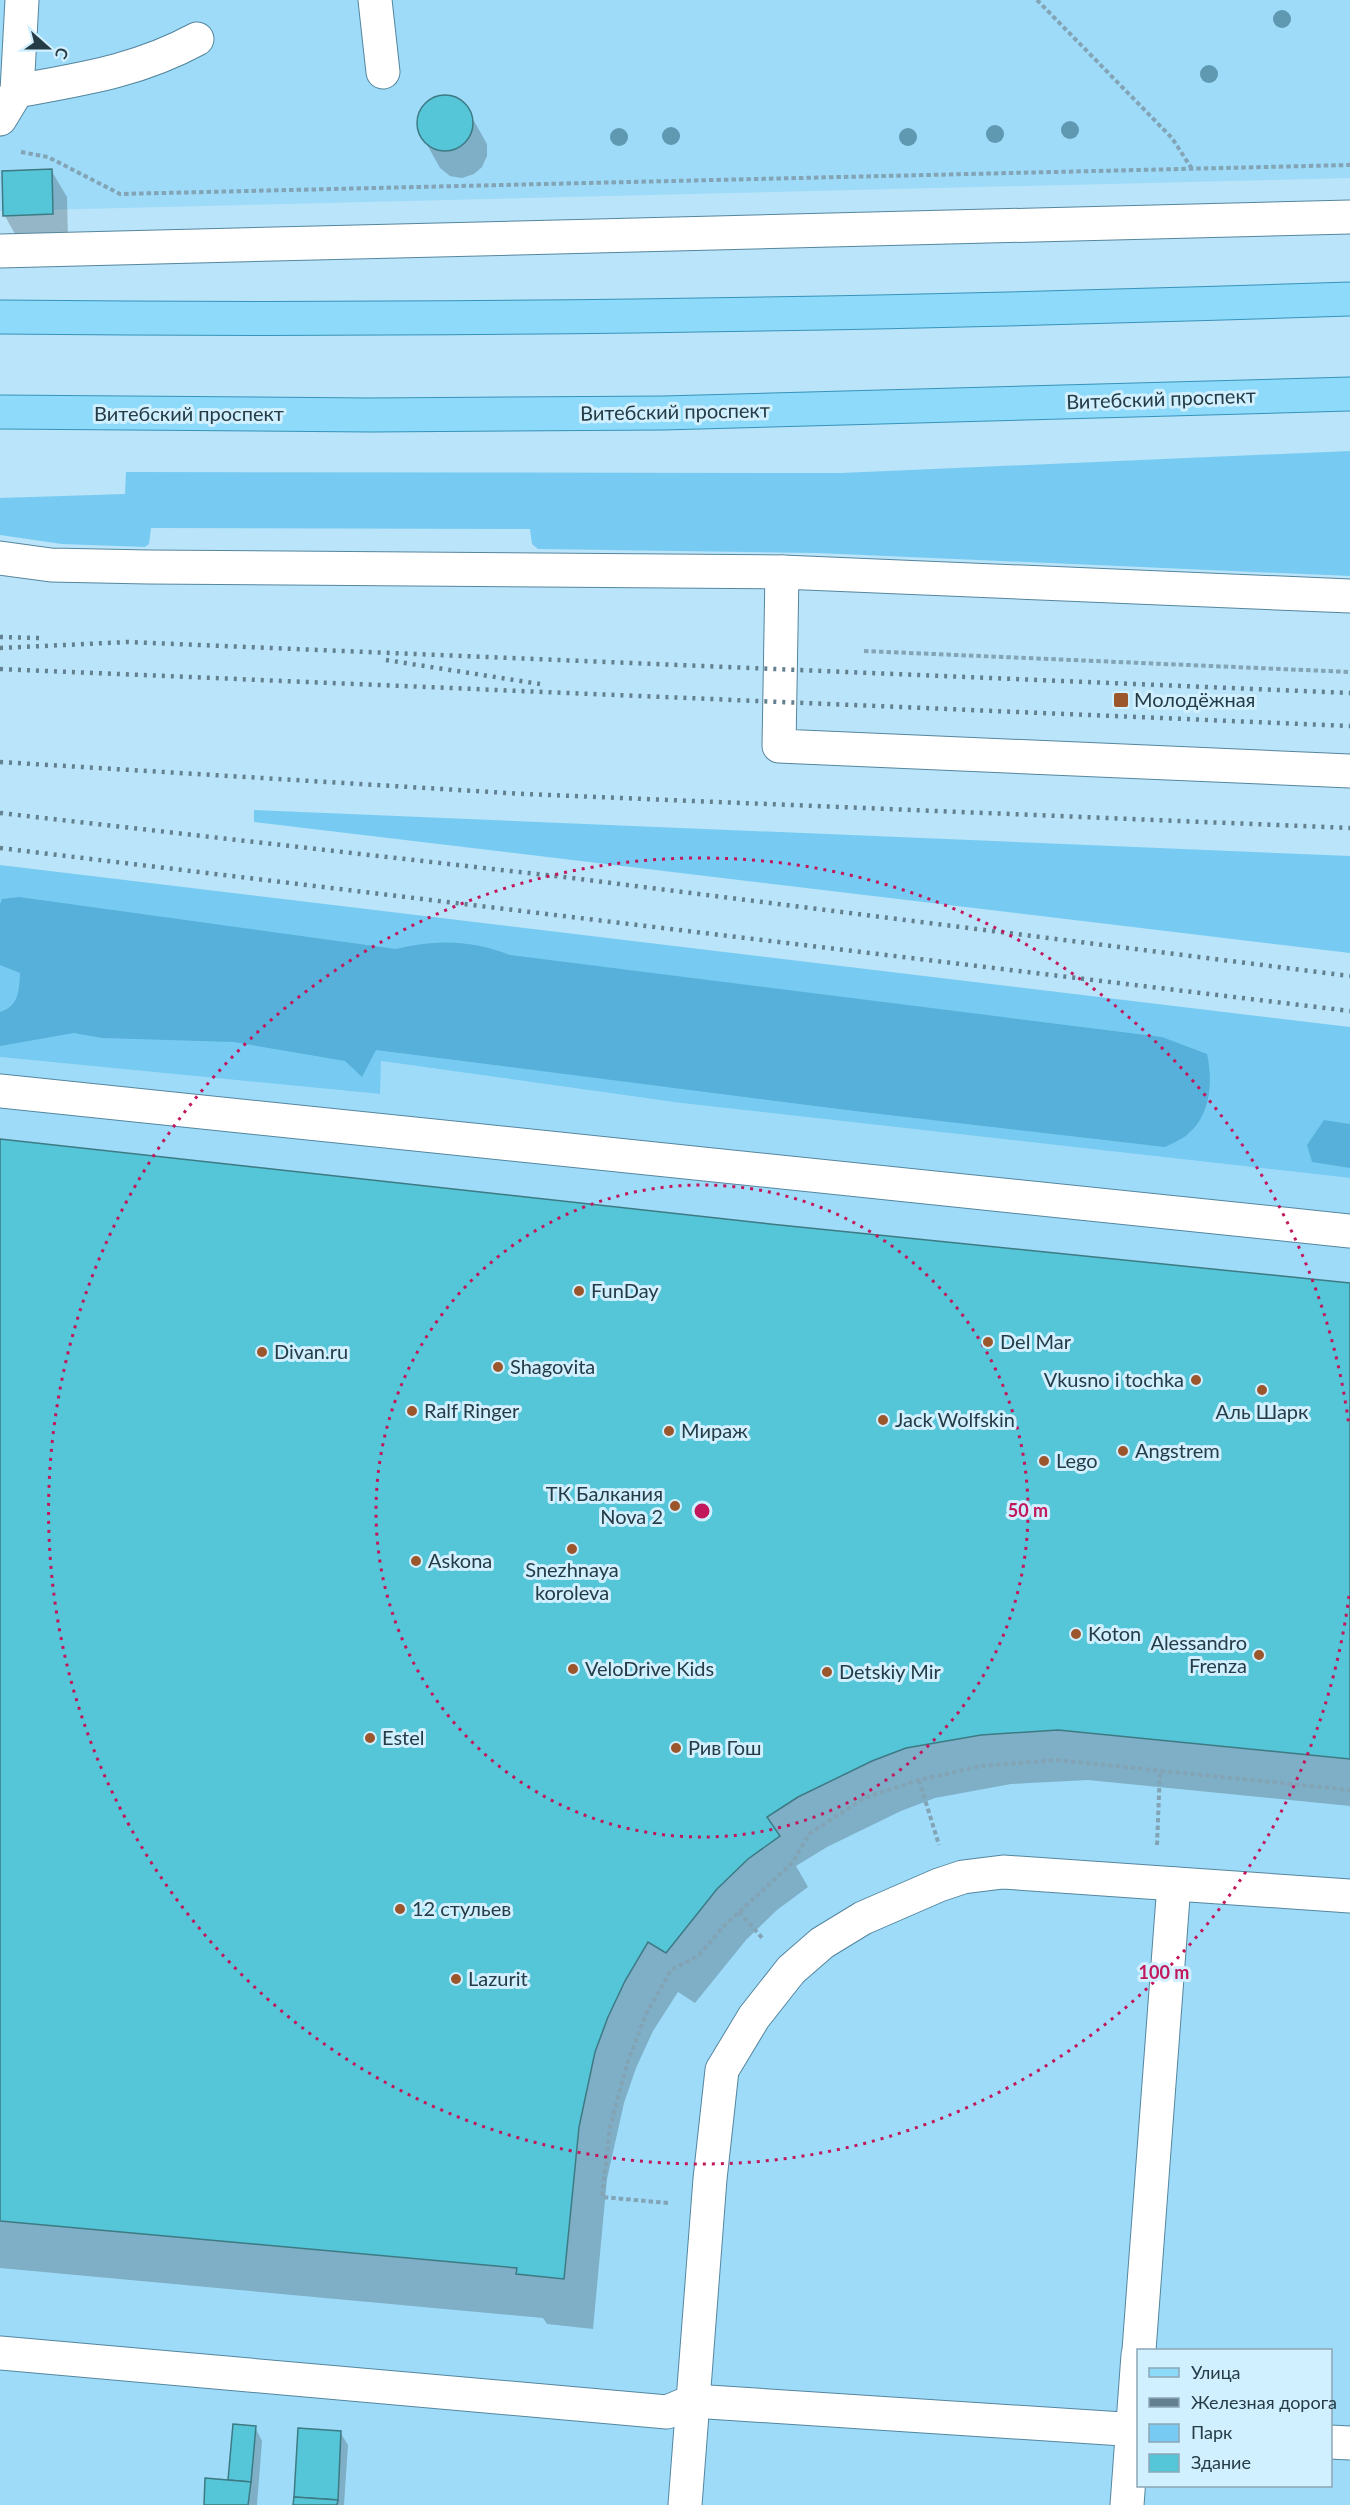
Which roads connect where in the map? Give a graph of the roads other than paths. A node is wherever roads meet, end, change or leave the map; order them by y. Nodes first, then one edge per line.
1 (22, 0) edge
2 (375, 0) edge
3 (197, 39) dead end
4 (383, 72) dead end
5 (17, 91) junction
6 (0, 119) edge
7 (1350, 217) edge
8 (0, 251) edge
9 (1350, 299) edge
10 (0, 317) edge
11 (1350, 394) edge
12 (0, 412) edge
13 (0, 558) edge
14 (782, 572) junction
15 (1350, 596) edge
16 (1350, 771) edge
17 (0, 1091) edge
18 (1350, 1231) edge
19 (1165, 1884) junction
20 (1350, 1896) edge
21 (1139, 2349) edge
22 (0, 2353) edge
23 (1137, 2392) edge
24 (693, 2401) junction
25 (1136, 2430) edge
26 (1332, 2442) edge
27 (1350, 2443) edge
28 (685, 2505) edge
29 (1127, 2505) edge

1 - 5 lane
2 - 4 lane
3 - 5 lane
5 - 6 lane
7 - 8 lane
9 - 10 main road
11 - 12 main road, Витебский проспект
13 - 14 lane
14 - 15 lane
14 - 16 lane
17 - 18 lane
19 - 20 lane
19 - 21 lane
19 - 24 lane
22 - 24 lane
23 - 25 lane
24 - 25 lane
24 - 28 lane
25 - 29 lane
26 - 27 lane

